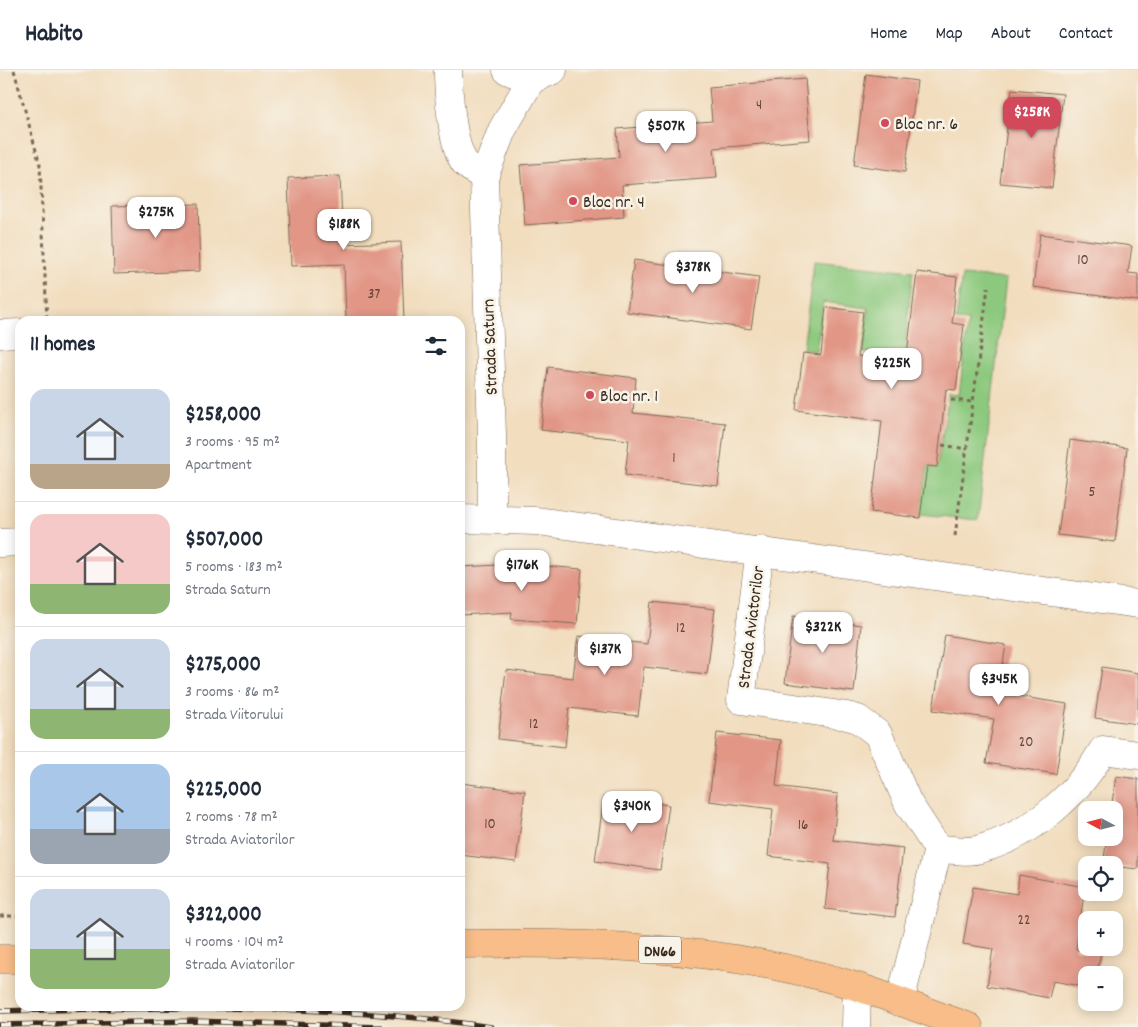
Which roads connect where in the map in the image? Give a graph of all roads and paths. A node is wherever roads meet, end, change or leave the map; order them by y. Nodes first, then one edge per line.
1 (14, 70) edge
2 (448, 70) edge
3 (530, 73) edge
4 (484, 177) junction
5 (988, 287) dead end
6 (47, 316) edge
7 (15, 332) edge
8 (0, 334) edge
9 (951, 400) dead end
10 (973, 402) junction
11 (942, 445) dead end
12 (967, 449) junction
13 (492, 518) junction
14 (465, 520) edge
15 (955, 536) dead end
16 (15, 542) edge
17 (0, 543) edge
18 (760, 550) junction
19 (1138, 604) edge
20 (1138, 755) edge
21 (938, 848) junction
22 (0, 916) edge
23 (15, 916) edge
24 (465, 944) edge
25 (0, 959) edge
26 (15, 959) edge
27 (857, 987) junction
28 (900, 1002) junction
29 (856, 1027) edge
30 (969, 1027) edge

1 - 6 path
2 - 4 street
3 - 4 street, Strada Saturn
4 - 13 street, Strada Saturn
5 - 10 path
7 - 8 street
9 - 10 path
10 - 12 path
11 - 12 path
12 - 15 path
13 - 14 street, Strada Aviatorilor
13 - 18 street, Strada Aviatorilor
16 - 17 street
18 - 19 street, Strada Aviatorilor
18 - 21 street, Strada Aviatorilor
20 - 21 street
21 - 28 street
22 - 23 path
24 - 27 main road, DN66
25 - 26 main road
27 - 28 main road, DN66
27 - 29 street
28 - 30 main road, DN66

